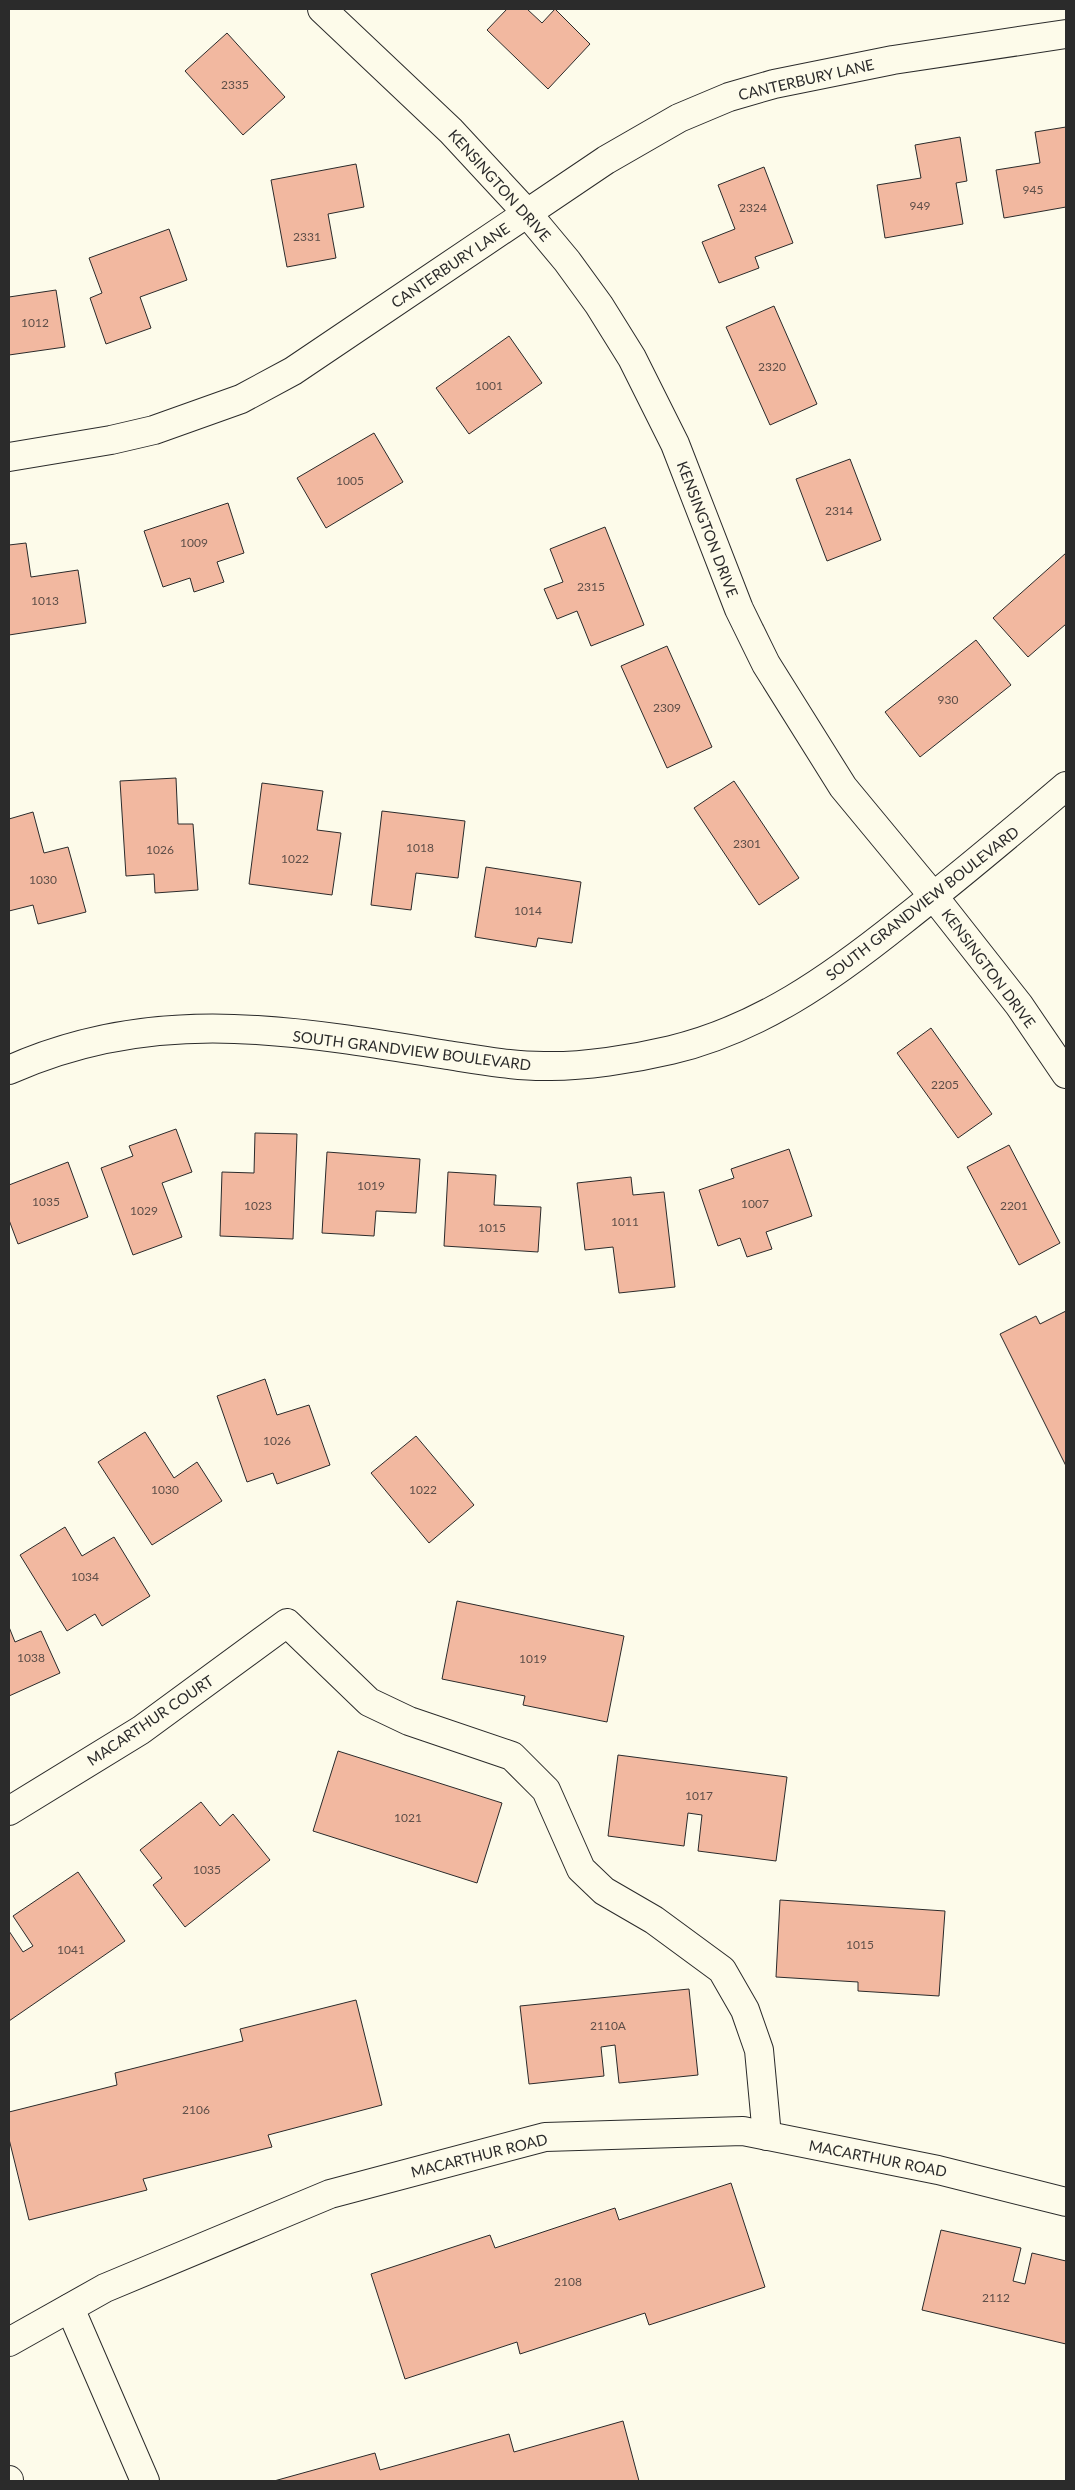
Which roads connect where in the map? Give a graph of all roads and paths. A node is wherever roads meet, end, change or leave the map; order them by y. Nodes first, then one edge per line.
1 (322, 9) edge
2 (1066, 34) edge
3 (528, 213) junction
4 (9, 457) edge
5 (1066, 786) edge
6 (934, 897) junction
7 (9, 1070) edge
8 (1066, 1074) edge
9 (9, 1811) edge
10 (767, 2136) junction
11 (1066, 2202) edge
12 (70, 2308) junction
13 (9, 2342) edge
14 (145, 2481) edge

1 - 3 street, KENSINGTON DRIVE
2 - 3 street, CANTERBURY LANE
3 - 4 street, CANTERBURY LANE
3 - 6 street, KENSINGTON DRIVE
5 - 6 street, SOUTH GRANDVIEW BOULEVARD
6 - 7 street, SOUTH GRANDVIEW BOULEVARD
6 - 8 street, KENSINGTON DRIVE
9 - 10 street, MACARTHUR COURT
10 - 11 street, MACARTHUR ROAD
10 - 12 street, MACARTHUR ROAD
12 - 13 street, MACARTHUR ROAD
12 - 14 street

